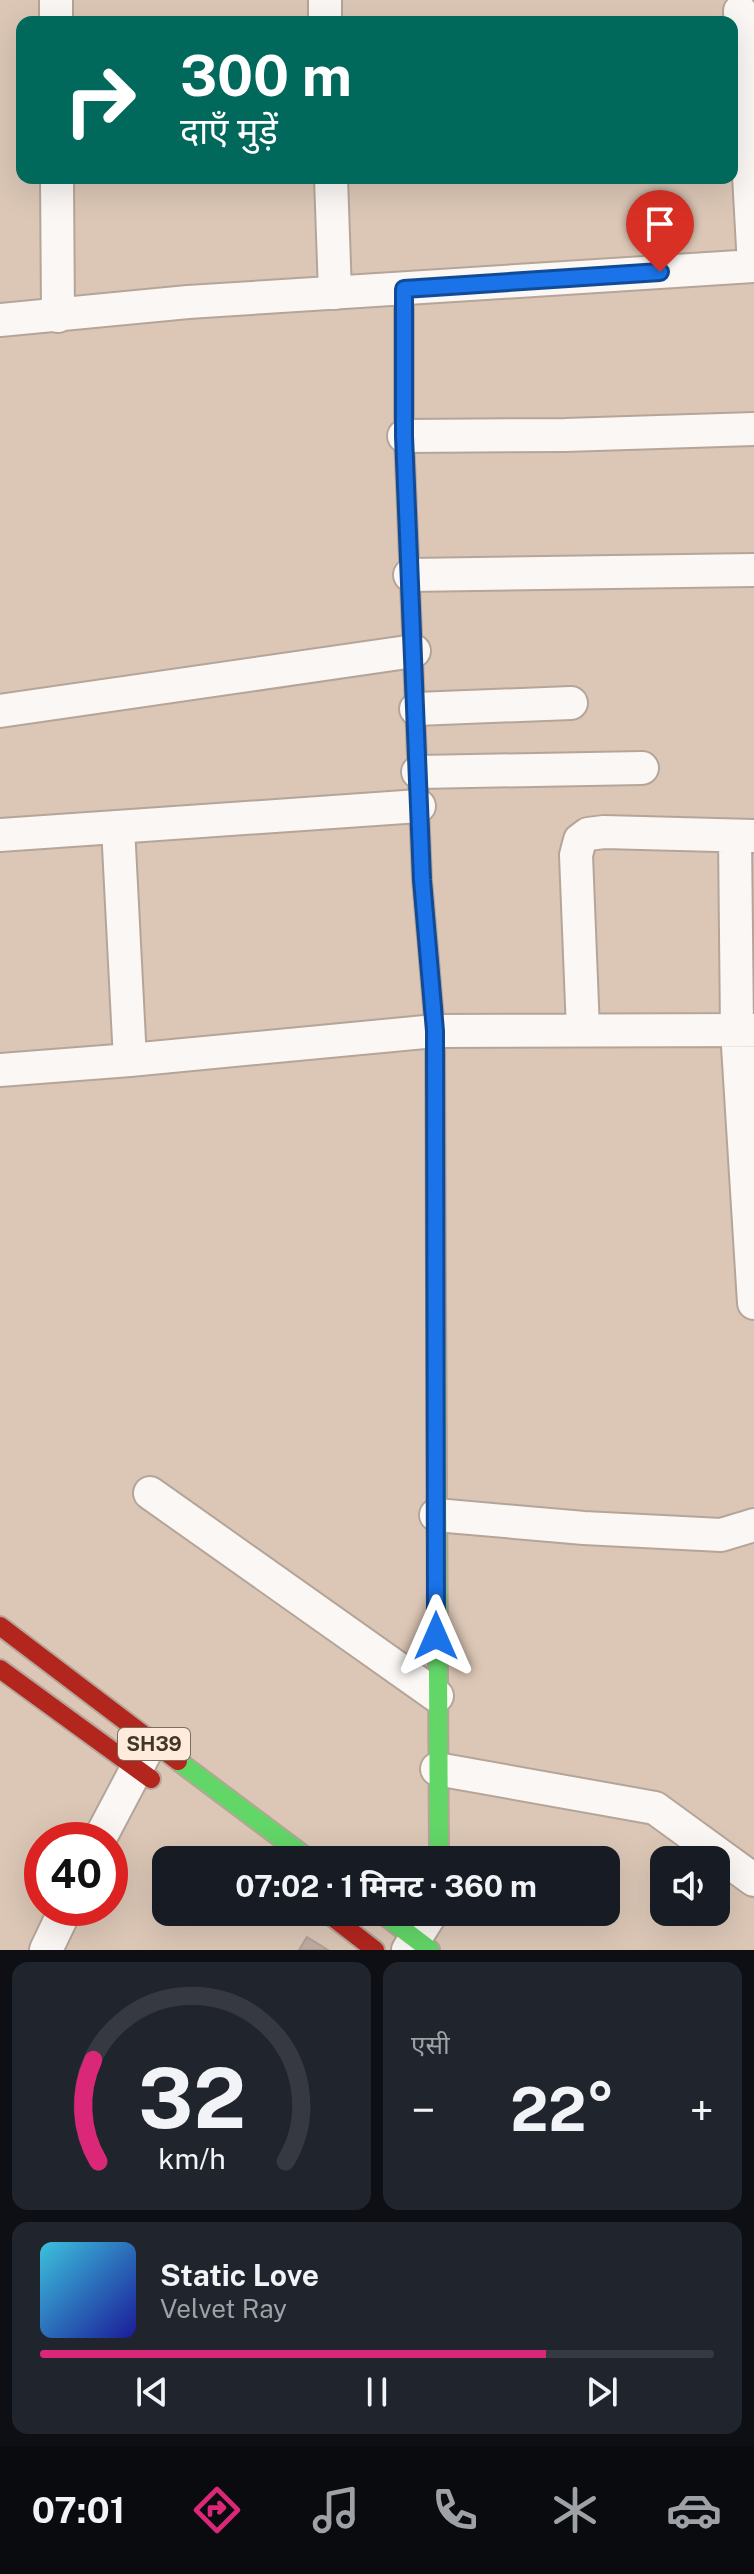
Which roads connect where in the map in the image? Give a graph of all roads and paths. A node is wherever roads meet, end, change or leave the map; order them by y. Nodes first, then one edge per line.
1 (740, 11) dead end
2 (750, 127) edge
3 (57, 184) edge
4 (331, 184) edge
5 (404, 289) junction
6 (335, 293) junction
7 (58, 316) junction
8 (0, 320) edge
9 (754, 429) edge
10 (404, 436) junction
11 (754, 570) edge
12 (410, 575) junction
13 (414, 651) junction
14 (571, 703) dead end
15 (416, 709) junction
16 (0, 711) edge
17 (642, 768) dead end
18 (418, 772) junction
19 (419, 806) junction
20 (118, 827) junction
21 (0, 835) edge
22 (745, 836) edge
23 (583, 1030) junction
24 (746, 1030) edge
25 (435, 1031) junction
26 (130, 1060) junction
27 (0, 1070) edge
28 (753, 1286) edge
29 (150, 1493) dead end
30 (436, 1515) junction
31 (754, 1525) edge
32 (0, 1626) edge
33 (0, 1669) edge
34 (437, 1696) junction
35 (144, 1755) junction
36 (437, 1769) junction
37 (170, 1793) dead end
38 (109, 1822) edge
39 (288, 1846) edge
40 (439, 1846) edge
41 (754, 1880) edge
42 (57, 1926) edge
43 (344, 1926) edge
44 (403, 1926) edge
45 (422, 1938) edge
46 (46, 1950) edge
47 (375, 1950) edge

1 - 2 street
2 - 5 street
3 - 7 street
4 - 6 street
5 - 6 street
5 - 10 street
6 - 7 street
7 - 8 street
9 - 10 street
10 - 12 street
11 - 12 street
12 - 13 street
13 - 15 street
13 - 16 street
14 - 15 street
15 - 18 street
17 - 18 street
18 - 19 street
19 - 20 street
19 - 25 street
20 - 21 street
20 - 26 street
22 - 23 street
22 - 24 street
23 - 24 street
23 - 25 street
24 - 28 street
25 - 26 street
25 - 30 street
26 - 27 street
29 - 34 street
30 - 31 street
30 - 34 street
32 - 35 street, SH39
33 - 35 street, SH39
34 - 36 street
35 - 37 street, SH39
35 - 38 street
35 - 39 street, SH39
36 - 40 street
36 - 41 street
42 - 46 street
43 - 47 street
44 - 45 street

